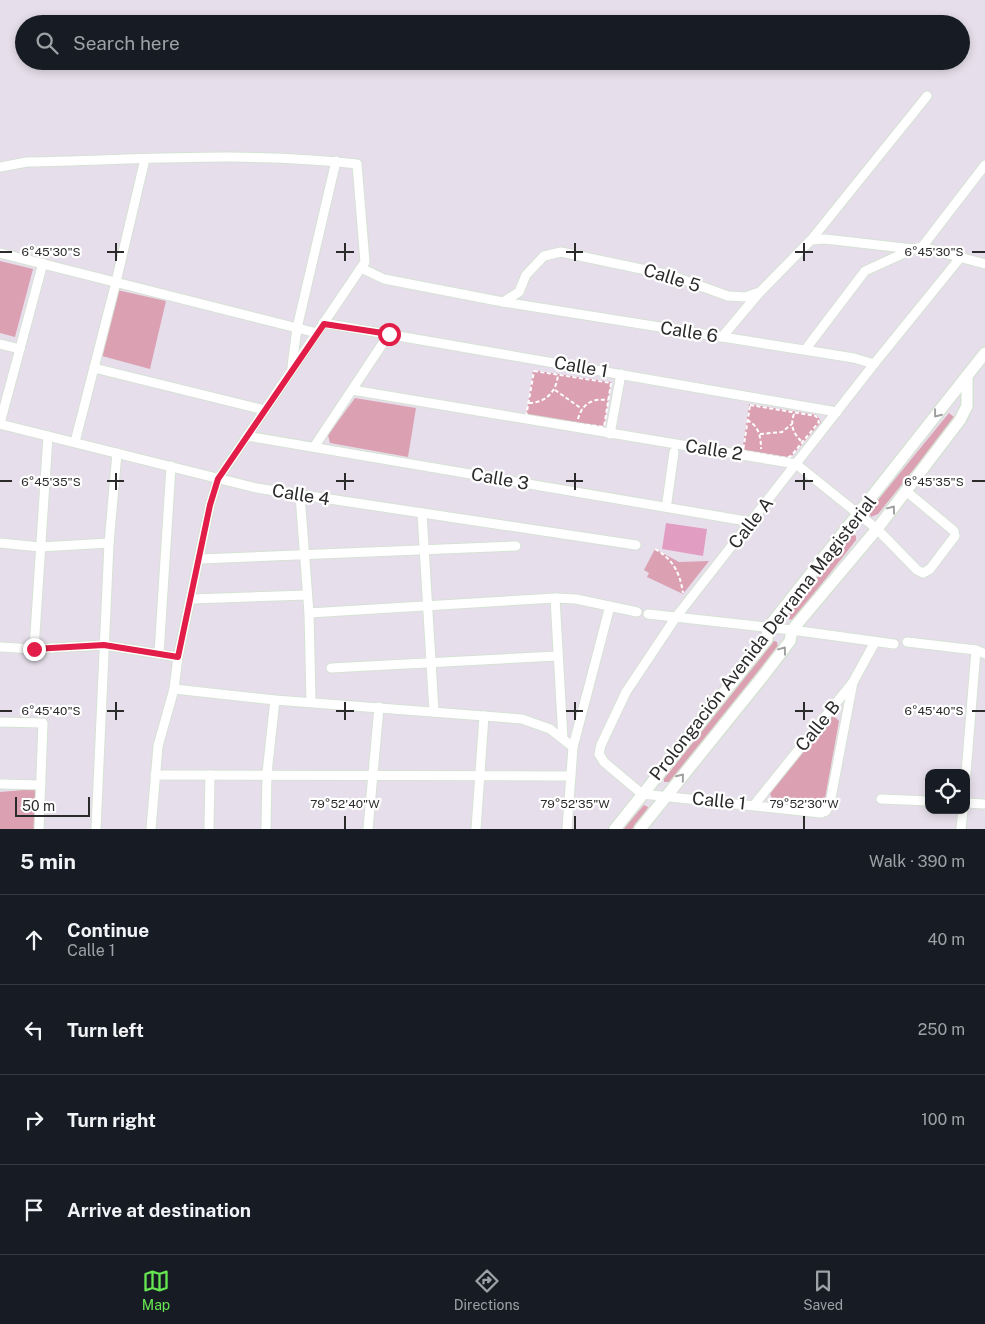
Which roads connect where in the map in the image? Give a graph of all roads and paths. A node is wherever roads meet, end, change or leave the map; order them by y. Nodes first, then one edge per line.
1 (927, 96) dead end
2 (145, 159) junction
3 (336, 161) junction
4 (985, 165) edge
5 (0, 167) edge
6 (811, 240) junction
7 (917, 248) junction
8 (0, 253) edge
9 (960, 258) junction
10 (43, 264) junction
11 (985, 264) edge
12 (361, 268) junction
13 (116, 282) junction
14 (760, 292) junction
15 (503, 302) junction
16 (324, 324) junction
17 (297, 328) junction
18 (317, 333) junction
19 (389, 334) junction
20 (722, 337) junction
21 (0, 344) edge
22 (20, 349) junction
23 (805, 350) junction
24 (985, 353) edge
25 (874, 364) junction
26 (94, 368) junction
27 (292, 370) junction
28 (558, 374) junction
29 (621, 374) junction
30 (967, 376) junction
31 (352, 390) junction
32 (554, 390) junction
33 (608, 400) junction
34 (528, 403) junction
35 (582, 409) junction
36 (265, 410) junction
37 (795, 412) junction
38 (837, 412) junction
39 (748, 420) junction
40 (0, 424) edge
41 (578, 424) junction
42 (792, 424) junction
43 (610, 434) junction
44 (760, 434) junction
45 (48, 436) junction
46 (248, 436) junction
47 (75, 442) junction
48 (803, 443) junction
49 (314, 447) junction
50 (674, 452) dead end
51 (117, 453) junction
52 (760, 453) junction
53 (796, 464) junction
54 (171, 466) junction
55 (218, 479) junction
56 (906, 491) junction
57 (300, 495) junction
58 (667, 502) dead end
59 (422, 513) junction
60 (860, 515) junction
61 (752, 522) junction
62 (877, 530) junction
63 (109, 542) junction
64 (0, 543) edge
65 (636, 545) dead end
66 (516, 546) dead end
67 (40, 548) junction
68 (424, 549) junction
69 (655, 549) dead end
70 (303, 554) junction
71 (200, 559) junction
72 (683, 594) dead end
73 (307, 595) junction
74 (555, 598) junction
75 (191, 599) junction
76 (428, 606) junction
77 (610, 606) junction
78 (637, 612) dead end
79 (309, 613) junction
80 (648, 614) dead end
81 (676, 617) junction
82 (768, 628) junction
83 (792, 630) junction
84 (875, 642) junction
85 (907, 642) dead end
86 (894, 644) dead end
87 (104, 645) junction
88 (0, 647) edge
89 (34, 649) junction
90 (976, 650) junction
91 (159, 654) junction
92 (985, 654) edge
93 (557, 656) junction
94 (178, 657) junction
95 (431, 663) junction
96 (331, 668) dead end
97 (853, 682) junction
98 (174, 689) junction
99 (275, 700) junction
100 (311, 702) junction
101 (379, 707) junction
102 (434, 712) junction
103 (484, 716) junction
104 (0, 722) edge
105 (563, 738) junction
106 (573, 747) junction
107 (966, 769) edge
108 (155, 775) junction
109 (210, 775) junction
110 (268, 775) junction
111 (371, 775) junction
112 (480, 775) junction
113 (571, 776) junction
114 (0, 784) edge
115 (41, 785) junction
116 (642, 794) junction
117 (666, 796) junction
118 (881, 799) dead end
119 (925, 801) edge
120 (970, 803) edge
121 (985, 804) edge
122 (754, 805) junction
123 (963, 814) edge
124 (38, 829) edge
125 (96, 829) edge
126 (151, 829) edge
127 (209, 829) edge
128 (266, 829) edge
129 (368, 829) edge
130 (476, 829) edge
131 (567, 829) edge
132 (615, 829) edge
133 (640, 829) edge
134 (961, 829) edge

1 - 6 street
2 - 3 street
2 - 5 street
2 - 13 street
3 - 12 street
3 - 17 street
4 - 7 street
6 - 7 street
6 - 14 street
7 - 9 street
7 - 23 street
8 - 10 street
9 - 11 street
9 - 25 street, Calle A
10 - 13 street
10 - 22 street
12 - 15 street
12 - 16 street
13 - 17 street
13 - 26 street
14 - 15 street, Calle 5
14 - 20 street
15 - 20 street, Calle 6
16 - 18 street
16 - 19 street, Calle 1
17 - 18 street
17 - 27 street
18 - 27 street
19 - 29 street, Calle 1
19 - 31 street
20 - 23 street, Calle 6
21 - 22 street
22 - 40 street
23 - 25 street, Calle 6
24 - 30 street, Prolongación Avenida Derrama Magisterial
25 - 38 street, Calle A
26 - 36 street
26 - 47 street
27 - 36 street
28 - 32 path
28 - 33 path
28 - 34 path
29 - 38 street, Calle 1
29 - 43 street
30 - 56 street, Prolongación Avenida Derrama Magisterial
30 -> 60 street, Prolongación Avenida Derrama Magisterial
31 - 43 street, Calle 2
31 - 49 street
32 - 34 path
32 - 35 path
33 - 35 path
33 - 41 path
34 - 41 path
35 - 41 path
36 - 46 street
37 - 39 path
37 - 42 path
37 - 48 path
38 - 53 street, Calle A
39 - 44 path
39 - 52 path
40 - 45 street, Calle 4
42 - 44 path
42 - 48 path
43 - 53 street, Calle 2
44 - 52 path
45 - 47 street, Calle 4
45 - 67 street
46 - 49 street, Calle 3
46 - 55 street
47 - 51 street, Calle 4
48 - 52 path
49 - 61 street, Calle 3
50 - 58 street
51 - 54 street, Calle 4
51 - 63 street
53 - 60 street, Calle 2
53 - 61 street, Calle A
54 - 55 street, Calle 4
54 - 91 street
55 - 57 street, Calle 4
55 - 71 street
62 -> 56 street, Prolongación Avenida Derrama Magisterial
56 - 62 street, Calle 2
57 - 59 street, Calle 4
57 - 70 street
59 - 65 street, Calle 4
59 - 68 street
60 - 62 street, Calle 2
60 - 82 street, Prolongación Avenida Derrama Magisterial
61 - 81 street, Calle A
62 - 83 street, Prolongación Avenida Derrama Magisterial
63 - 67 street
63 - 87 street
64 - 67 street
66 - 68 street
67 - 89 street
68 - 70 street
68 - 76 street
69 - 72 path
70 - 71 street
70 - 73 street
71 - 75 street
73 - 75 street
73 - 79 street
74 - 76 street
74 - 77 street
74 - 93 street
75 - 94 street
76 - 79 street
76 - 95 street
77 - 78 street
77 - 106 street
79 - 100 street
80 - 81 street
81 - 82 street
81 - 116 street, Calle A
82 - 83 street
82 - 116 street, Prolongación Avenida Derrama Magisterial
83 - 84 street
117 -> 83 street, Prolongación Avenida Derrama Magisterial
84 - 86 street
84 - 97 street, Calle B
85 - 90 street
87 - 89 street
87 - 91 street
87 - 125 street
88 - 89 street
90 - 92 street
90 - 107 street
91 - 94 street
93 - 95 street
93 - 105 street
94 - 98 street
95 - 96 street
95 - 102 street
97 - 122 street, Calle B
97 - 122 street, Calle 1
98 - 99 street
98 - 108 street
99 - 100 street
99 - 110 street
100 - 101 street
101 - 102 street
101 - 111 street
102 - 103 street
103 - 105 street
103 - 112 street
104 - 115 street
105 - 106 street
106 - 113 street
108 - 109 street
108 - 126 street
109 - 110 street
109 - 127 street
110 - 111 street
110 - 128 street
111 - 112 street
111 - 129 street
112 - 113 street
112 - 130 street
113 - 131 street
114 - 115 street
115 - 124 street
116 - 117 street, Calle 1
116 - 132 street, Prolongación Avenida Derrama Magisterial
117 - 122 street, Calle 1
117 - 133 street, Prolongación Avenida Derrama Magisterial
118 - 119 street
120 - 121 street
123 - 134 street

